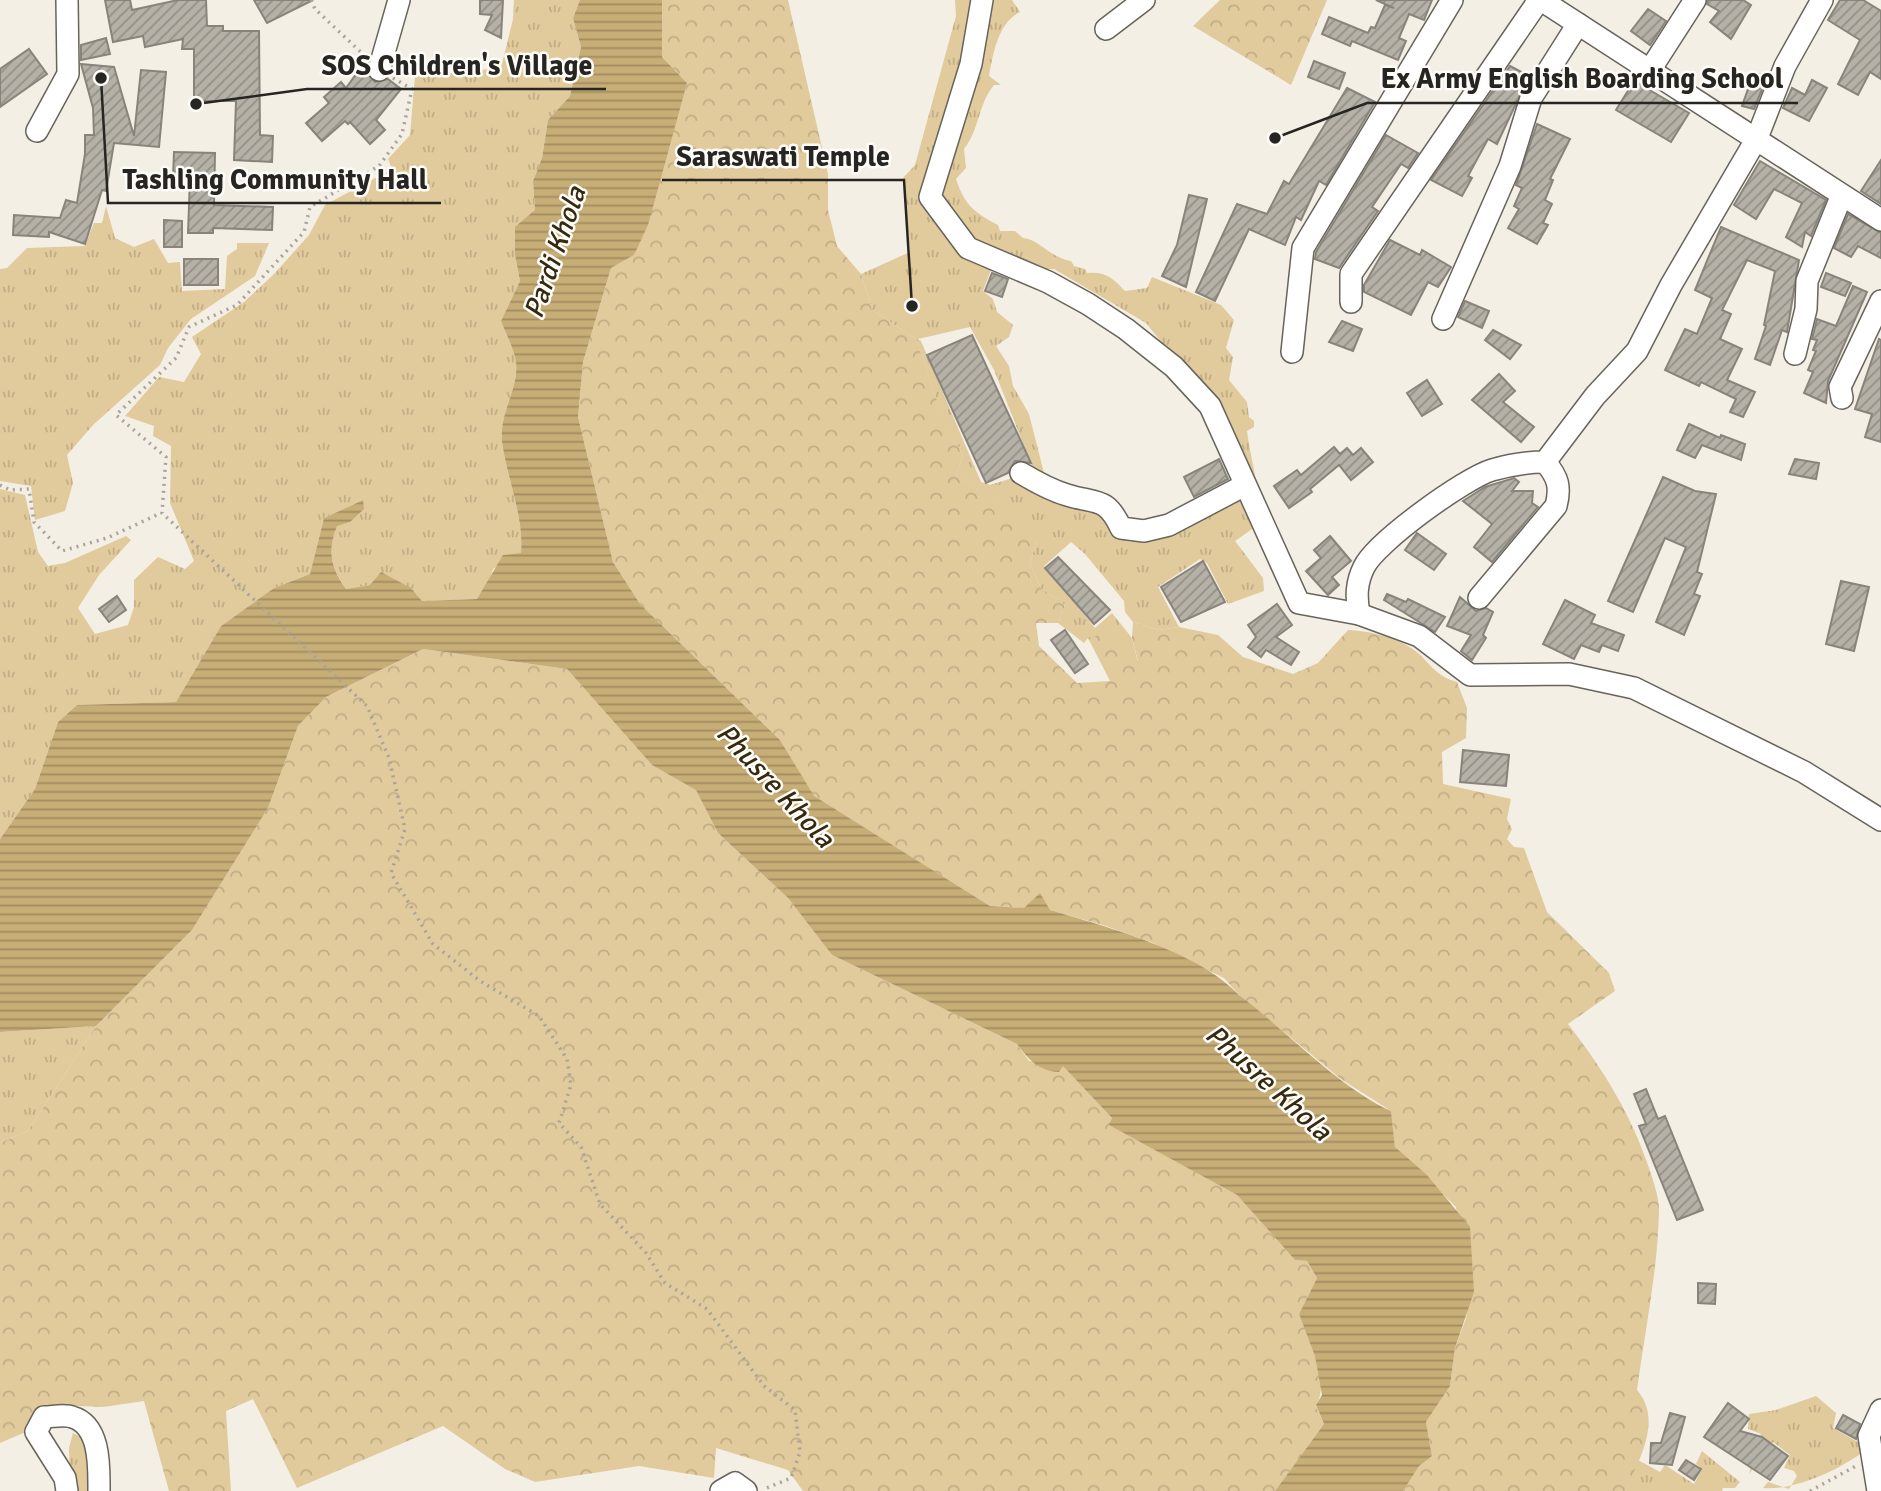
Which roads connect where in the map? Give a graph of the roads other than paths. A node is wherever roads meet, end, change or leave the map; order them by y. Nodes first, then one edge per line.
1 (66, 0) edge
2 (399, 0) edge
3 (982, 0) edge
4 (1144, 0) edge
5 (1452, 0) edge
6 (1540, 0) edge
7 (1695, 0) edge
8 (1822, 0) edge
9 (1578, 24) junction
10 (1106, 29) dead end
11 (379, 70) road end
12 (1650, 70) junction
13 (37, 131) dead end
14 (1757, 138) junction
15 (1841, 197) junction
16 (1881, 220) edge
17 (1881, 301) edge
18 (1351, 302) dead end
19 (1443, 319) dead end
20 (1292, 352) dead end
21 (1795, 354) dead end
22 (1842, 398) dead end
23 (1545, 462) junction
24 (1021, 473) dead end
25 (1245, 485) junction
26 (1479, 598) dead end
27 (1359, 614) junction
28 (1881, 820) edge
29 (1881, 1410) edge
30 (67, 1491) edge
31 (99, 1491) edge
32 (721, 1491) edge
33 (746, 1491) edge
34 (1878, 1491) edge

1 - 13 street
2 - 11 street
3 - 25 street
4 - 10 street
5 - 20 street
6 - 9 street
6 - 18 street
7 - 12 street
8 - 14 street
9 - 12 street
9 - 19 street
12 - 14 street
14 - 15 street
14 - 23 street
15 - 16 street
15 - 21 street
17 - 22 street
23 - 26 street
23 - 27 street
24 - 25 street
25 - 27 street
27 - 28 street
29 - 34 street
30 - 31 street
32 - 33 street

